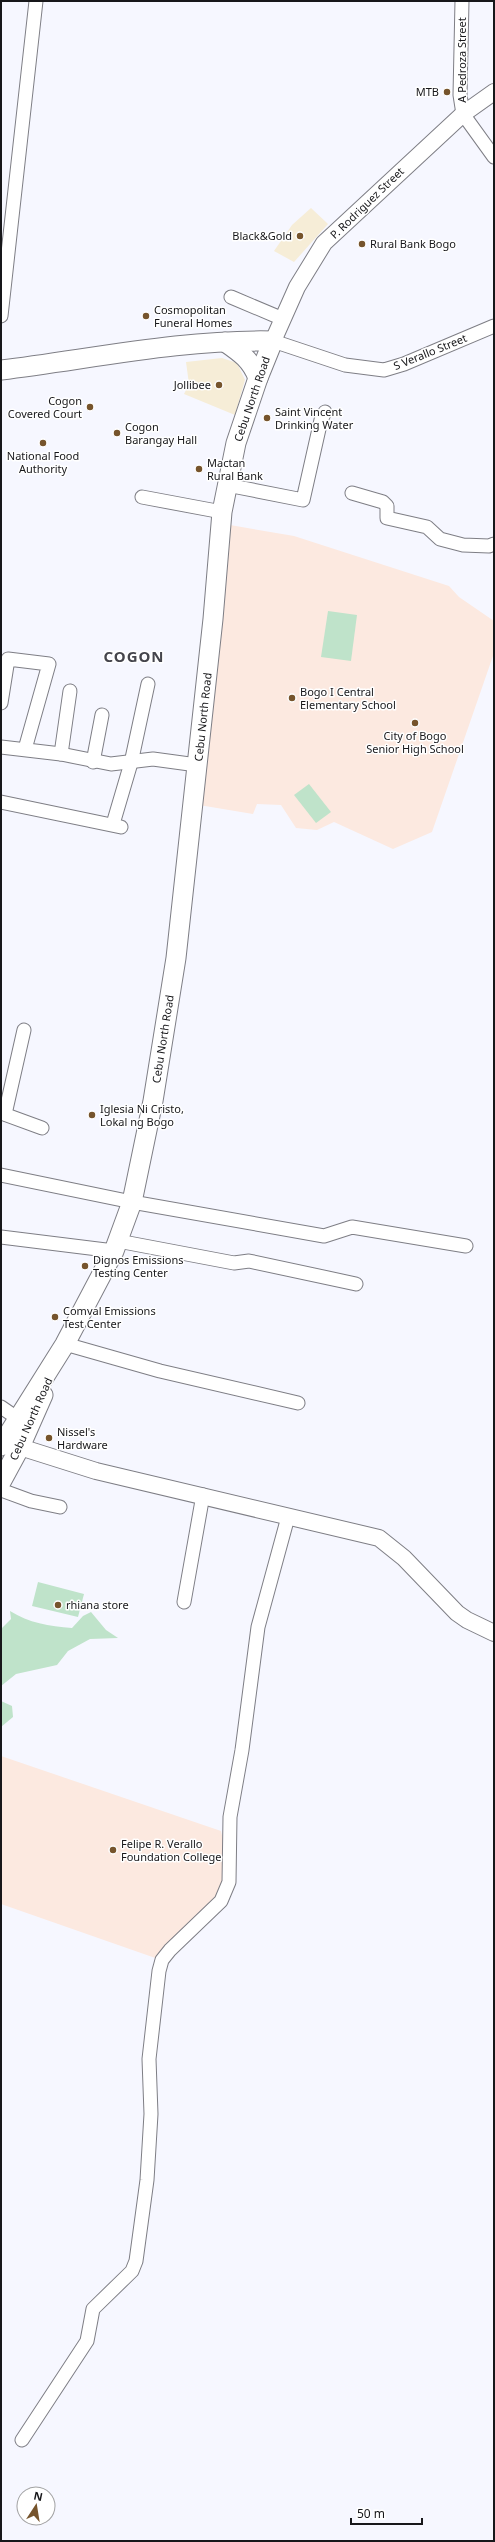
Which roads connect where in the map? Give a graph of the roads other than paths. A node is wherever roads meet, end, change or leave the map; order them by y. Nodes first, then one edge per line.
1 (36, 1) edge
2 (462, 1) edge
3 (494, 92) edge
4 (463, 114) junction
5 (494, 157) edge
6 (231, 297) dead end
7 (1, 316) edge
8 (283, 319) junction
9 (494, 326) edge
10 (273, 341) junction
11 (225, 342) junction
12 (1, 370) edge
13 (258, 378) junction
14 (325, 412) dead end
15 (227, 485) junction
16 (352, 492) dead end
17 (142, 497) dead end
18 (222, 512) junction
19 (494, 544) edge
20 (148, 684) dead end
21 (70, 691) dead end
22 (1, 703) edge
23 (102, 715) dead end
24 (1, 747) edge
25 (25, 749) junction
26 (61, 754) junction
27 (92, 762) junction
28 (132, 763) junction
29 (197, 765) junction
30 (1, 802) edge
31 (24, 1030) dead end
32 (3, 1113) edge
33 (42, 1128) dead end
34 (1, 1175) edge
35 (132, 1202) junction
36 (1, 1237) edge
37 (116, 1246) junction
38 (466, 1246) dead end
39 (356, 1284) dead end
40 (62, 1349) junction
41 (298, 1403) dead end
42 (1, 1407) edge
43 (17, 1418) junction
44 (9, 1444) edge
45 (4, 1469) edge
46 (1, 1490) edge
47 (203, 1495) junction
48 (60, 1507) dead end
49 (288, 1517) junction
50 (184, 1602) dead end
51 (494, 1633) edge
52 (22, 2440) dead end

1 - 7 street
2 - 4 street, A Pedroza Street
3 - 4 main road, P. Rodriguez Street
4 - 5 street, A Pedroza Street
4 - 8 main road, P. Rodriguez Street
6 - 8 street
8 - 10 main road, P. Rodriguez Street
9 - 10 street, S Verallo Street
10 - 11 highway, Cebu North Road
10 - 13 highway, Cebu North Road
11 - 12 highway, Cebu North Road
11 - 13 highway
13 - 15 highway, Cebu North Road
14 - 15 street
15 - 18 highway, Cebu North Road
16 - 19 street
17 - 18 street
18 - 29 highway, Cebu North Road
20 - 28 street
21 - 26 street
22 - 25 street
23 - 27 street
24 - 25 street
25 - 26 street
26 - 27 street
27 - 28 street
28 - 29 street
28 - 30 street
29 - 35 highway, Cebu North Road
31 - 32 street
32 - 33 street
34 - 35 street
35 - 37 highway, Cebu North Road
35 - 38 street
36 - 37 street
37 - 39 street
37 - 40 highway, Cebu North Road
40 - 41 street
40 - 43 highway, Cebu North Road
40 - 44 highway, Cebu North Road
42 - 43 street
43 - 44 highway, Cebu North Road
44 - 45 highway, Cebu North Road
44 - 47 main road
46 - 48 street
47 - 49 main road
47 - 50 street
49 - 51 main road
49 - 52 street

